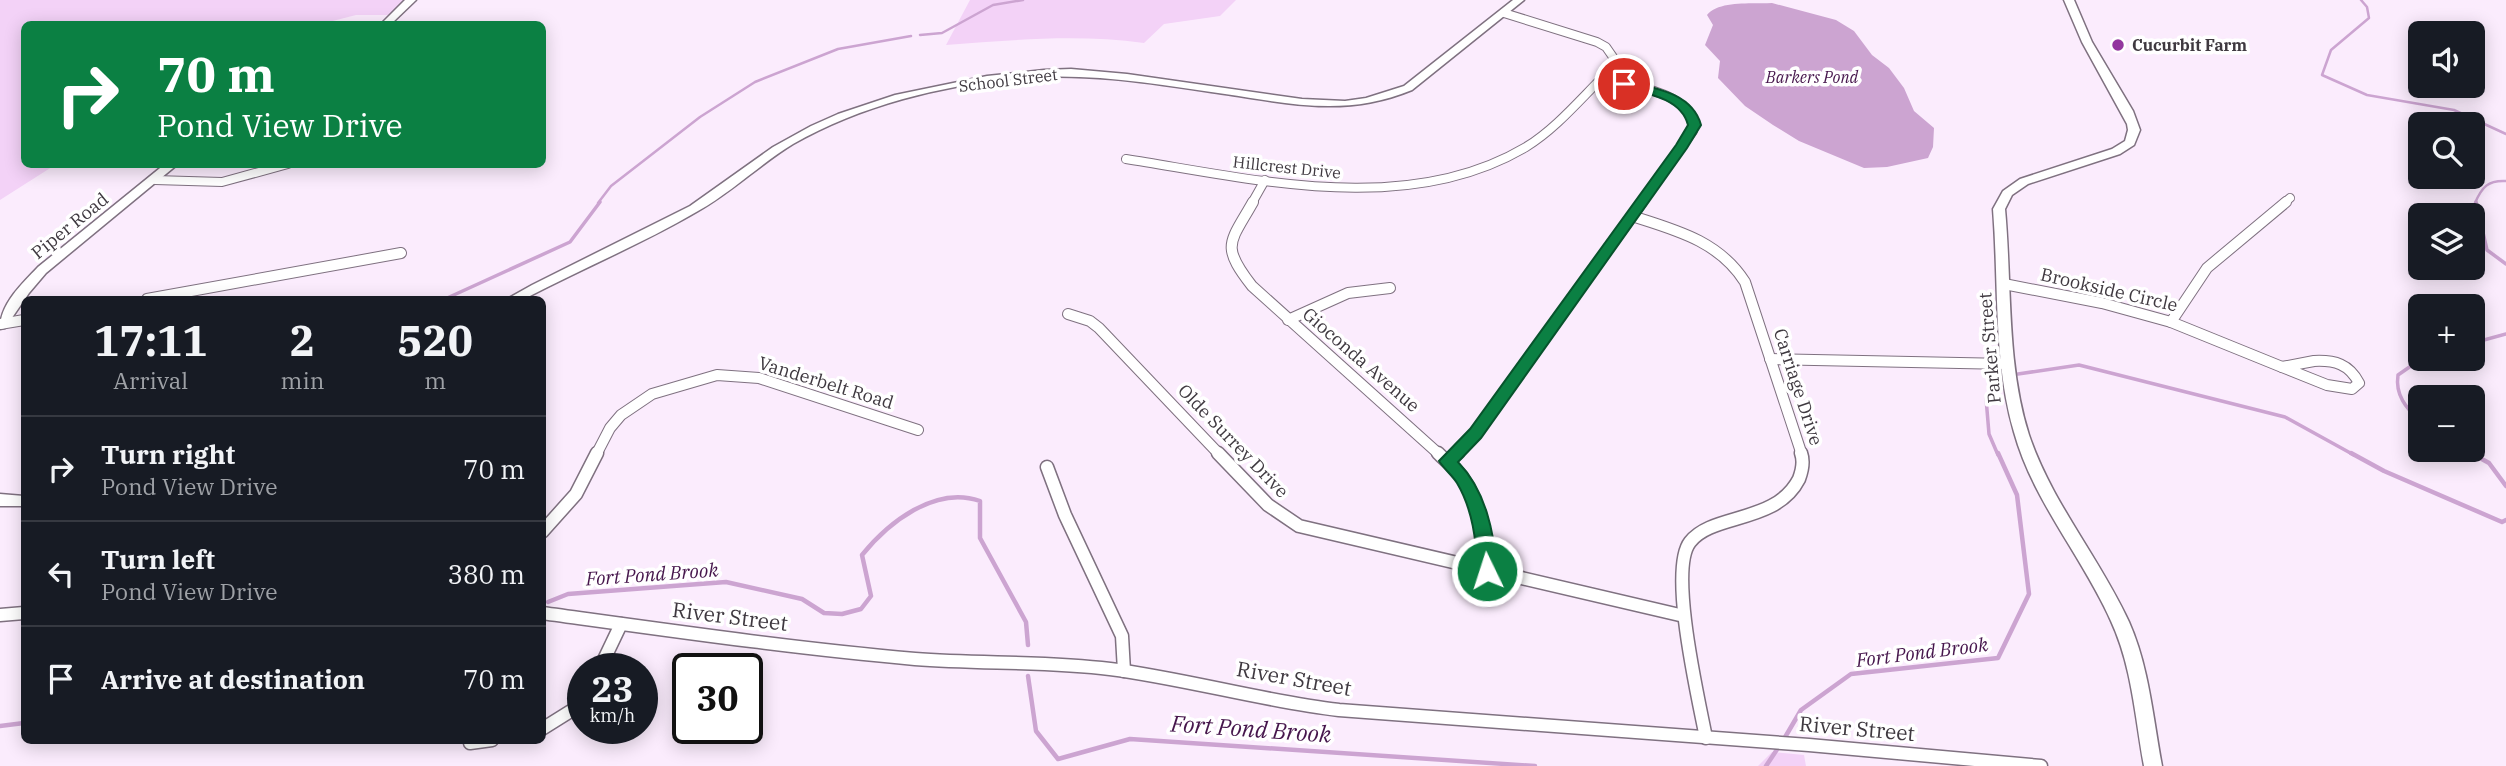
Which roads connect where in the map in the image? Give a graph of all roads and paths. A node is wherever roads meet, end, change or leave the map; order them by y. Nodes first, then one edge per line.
1 (411, 0) edge
2 (1519, 0) edge
3 (2069, 0) edge
4 (1504, 13) junction
5 (389, 21) edge
6 (1602, 79) junction
7 (1126, 159) dead end
8 (168, 168) edge
9 (272, 168) edge
10 (155, 180) junction
11 (1265, 180) junction
12 (2290, 198) dead end
13 (1632, 216) junction
14 (401, 253) dead end
15 (2004, 284) junction
16 (1390, 288) dead end
17 (21, 296) edge
18 (21, 296) edge
19 (164, 296) edge
20 (520, 296) edge
21 (1068, 314) dead end
22 (21, 320) edge
23 (1289, 320) junction
24 (2171, 322) junction
25 (0, 324) edge
26 (1770, 359) junction
27 (2008, 365) junction
28 (2282, 367) junction
29 (918, 430) dead end
30 (1447, 461) junction
31 (1047, 467) dead end
32 (0, 500) edge
33 (21, 501) edge
34 (546, 528) edge
35 (1487, 571) junction
36 (21, 613) edge
37 (546, 614) edge
38 (0, 615) edge
39 (1684, 616) junction
40 (621, 624) junction
41 (607, 653) edge
42 (1124, 671) junction
43 (567, 713) edge
44 (546, 726) edge
45 (1706, 738) junction
46 (2041, 766) edge
47 (2153, 766) edge

1 - 5 street
2 - 4 street, School Street
3 - 15 street, Parker Street
4 - 6 street
4 - 20 street, School Street
6 - 11 street, Hillcrest Drive
6 - 13 street
7 - 11 street, Hillcrest Drive
8 - 10 street, Piper Road
9 - 10 street
10 - 18 street, Piper Road
11 - 23 street, Gioconda Avenue
12 - 24 street
13 - 26 street, Carriage Drive
13 - 30 street
14 - 19 street
15 - 24 street, Brookside Circle
15 - 27 street, Parker Street
16 - 23 street
17 - 25 street, Piper Road
21 - 35 street, Olde Surrey Drive
22 - 25 street
23 - 30 street, Gioconda Avenue
24 - 28 street, Brookside Circle
26 - 27 street
26 - 39 street, Carriage Drive
27 - 47 street, Parker Street
28 - 28 street, Brookside Circle
29 - 34 street, Vanderbelt Road
30 - 35 street, Gioconda Avenue
31 - 42 street
32 - 33 street
35 - 39 street, Olde Surrey Drive
36 - 38 street
37 - 40 street, River Street
39 - 45 street, Carriage Drive
40 - 41 street
40 - 42 street, River Street
42 - 45 street, River Street
43 - 44 street
45 - 46 street, River Street

